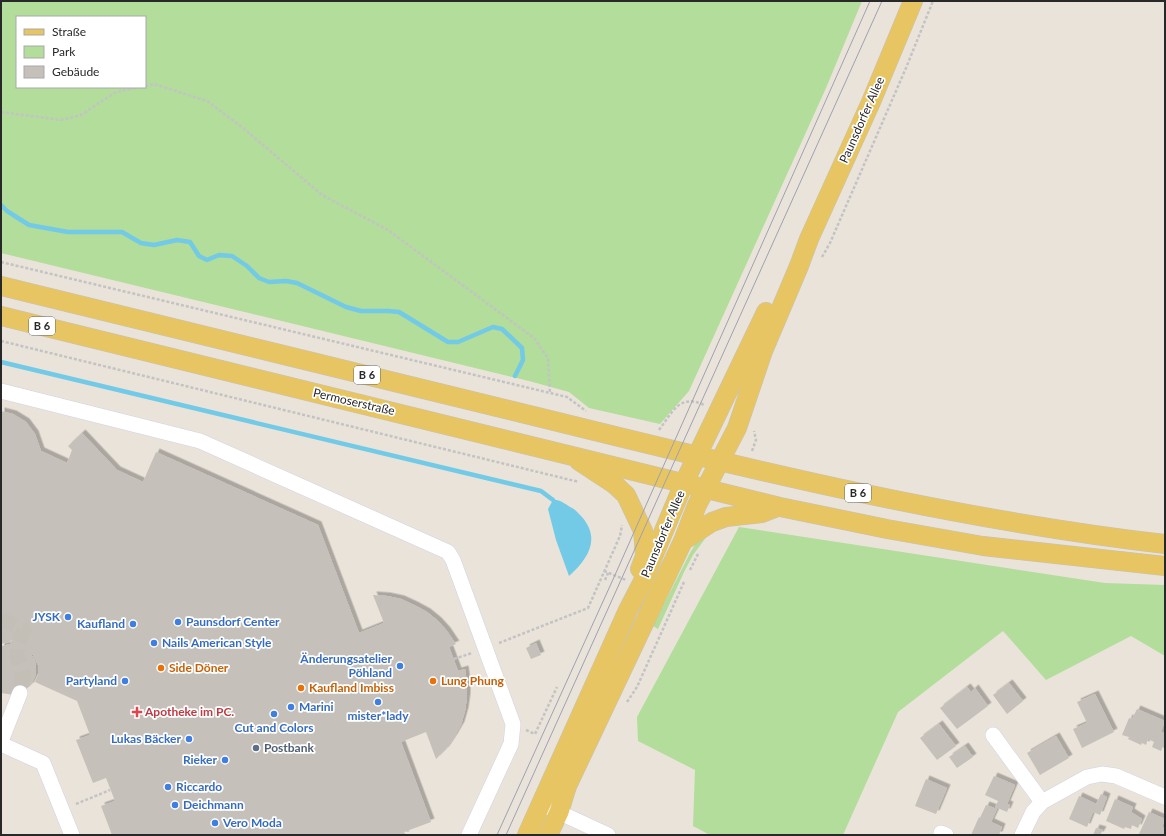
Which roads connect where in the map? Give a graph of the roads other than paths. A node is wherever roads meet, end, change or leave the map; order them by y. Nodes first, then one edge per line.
1 (912, 1) edge
2 (809, 239) junction
3 (1, 286) edge
4 (1, 316) edge
5 (1, 391) edge
6 (572, 455) junction
7 (698, 456) junction
8 (721, 461) junction
9 (684, 483) junction
10 (706, 489) junction
11 (780, 507) junction
12 (683, 541) junction
13 (1165, 544) edge
14 (1165, 566) edge
15 (628, 610) junction
16 (20, 693) tunnel mouth
17 (993, 736) dead end
18 (1, 740) edge
19 (1, 744) edge
20 (1165, 797) edge
21 (1042, 802) junction
22 (541, 804) junction
23 (559, 812) junction
24 (72, 835) edge
25 (469, 835) edge
26 (527, 835) edge
27 (548, 835) edge
28 (608, 835) edge
29 (1022, 835) edge

1 - 2 main road, Paunsdorfer Allee
2 - 7 main road, Paunsdorfer Allee
2 - 8 main road, Paunsdorfer Allee
3 - 7 main road, B 6
4 - 6 main road, Permoserstraße / B 6
5 - 25 street
6 - 9 main road, Permoserstraße / B 6
6 - 15 main road
7 - 8 main road, B 6
7 - 9 main road, Paunsdorfer Allee
8 - 10 main road, Paunsdorfer Allee
8 - 13 main road, B 6
9 - 10 main road, Permoserstraße / B 6
9 - 15 main road, Paunsdorfer Allee
10 - 11 main road, B 6
10 - 12 main road, Paunsdorfer Allee
11 - 12 main road
11 - 14 main road, B 6
12 - 23 main road, Paunsdorfer Allee
15 - 22 main road, Paunsdorfer Allee
16 - 18 street
17 - 21 street
19 - 24 street
20 - 21 street
21 - 29 street
22 - 23 street
22 - 26 main road, Paunsdorfer Allee
23 - 27 main road, Paunsdorfer Allee
23 - 28 street

